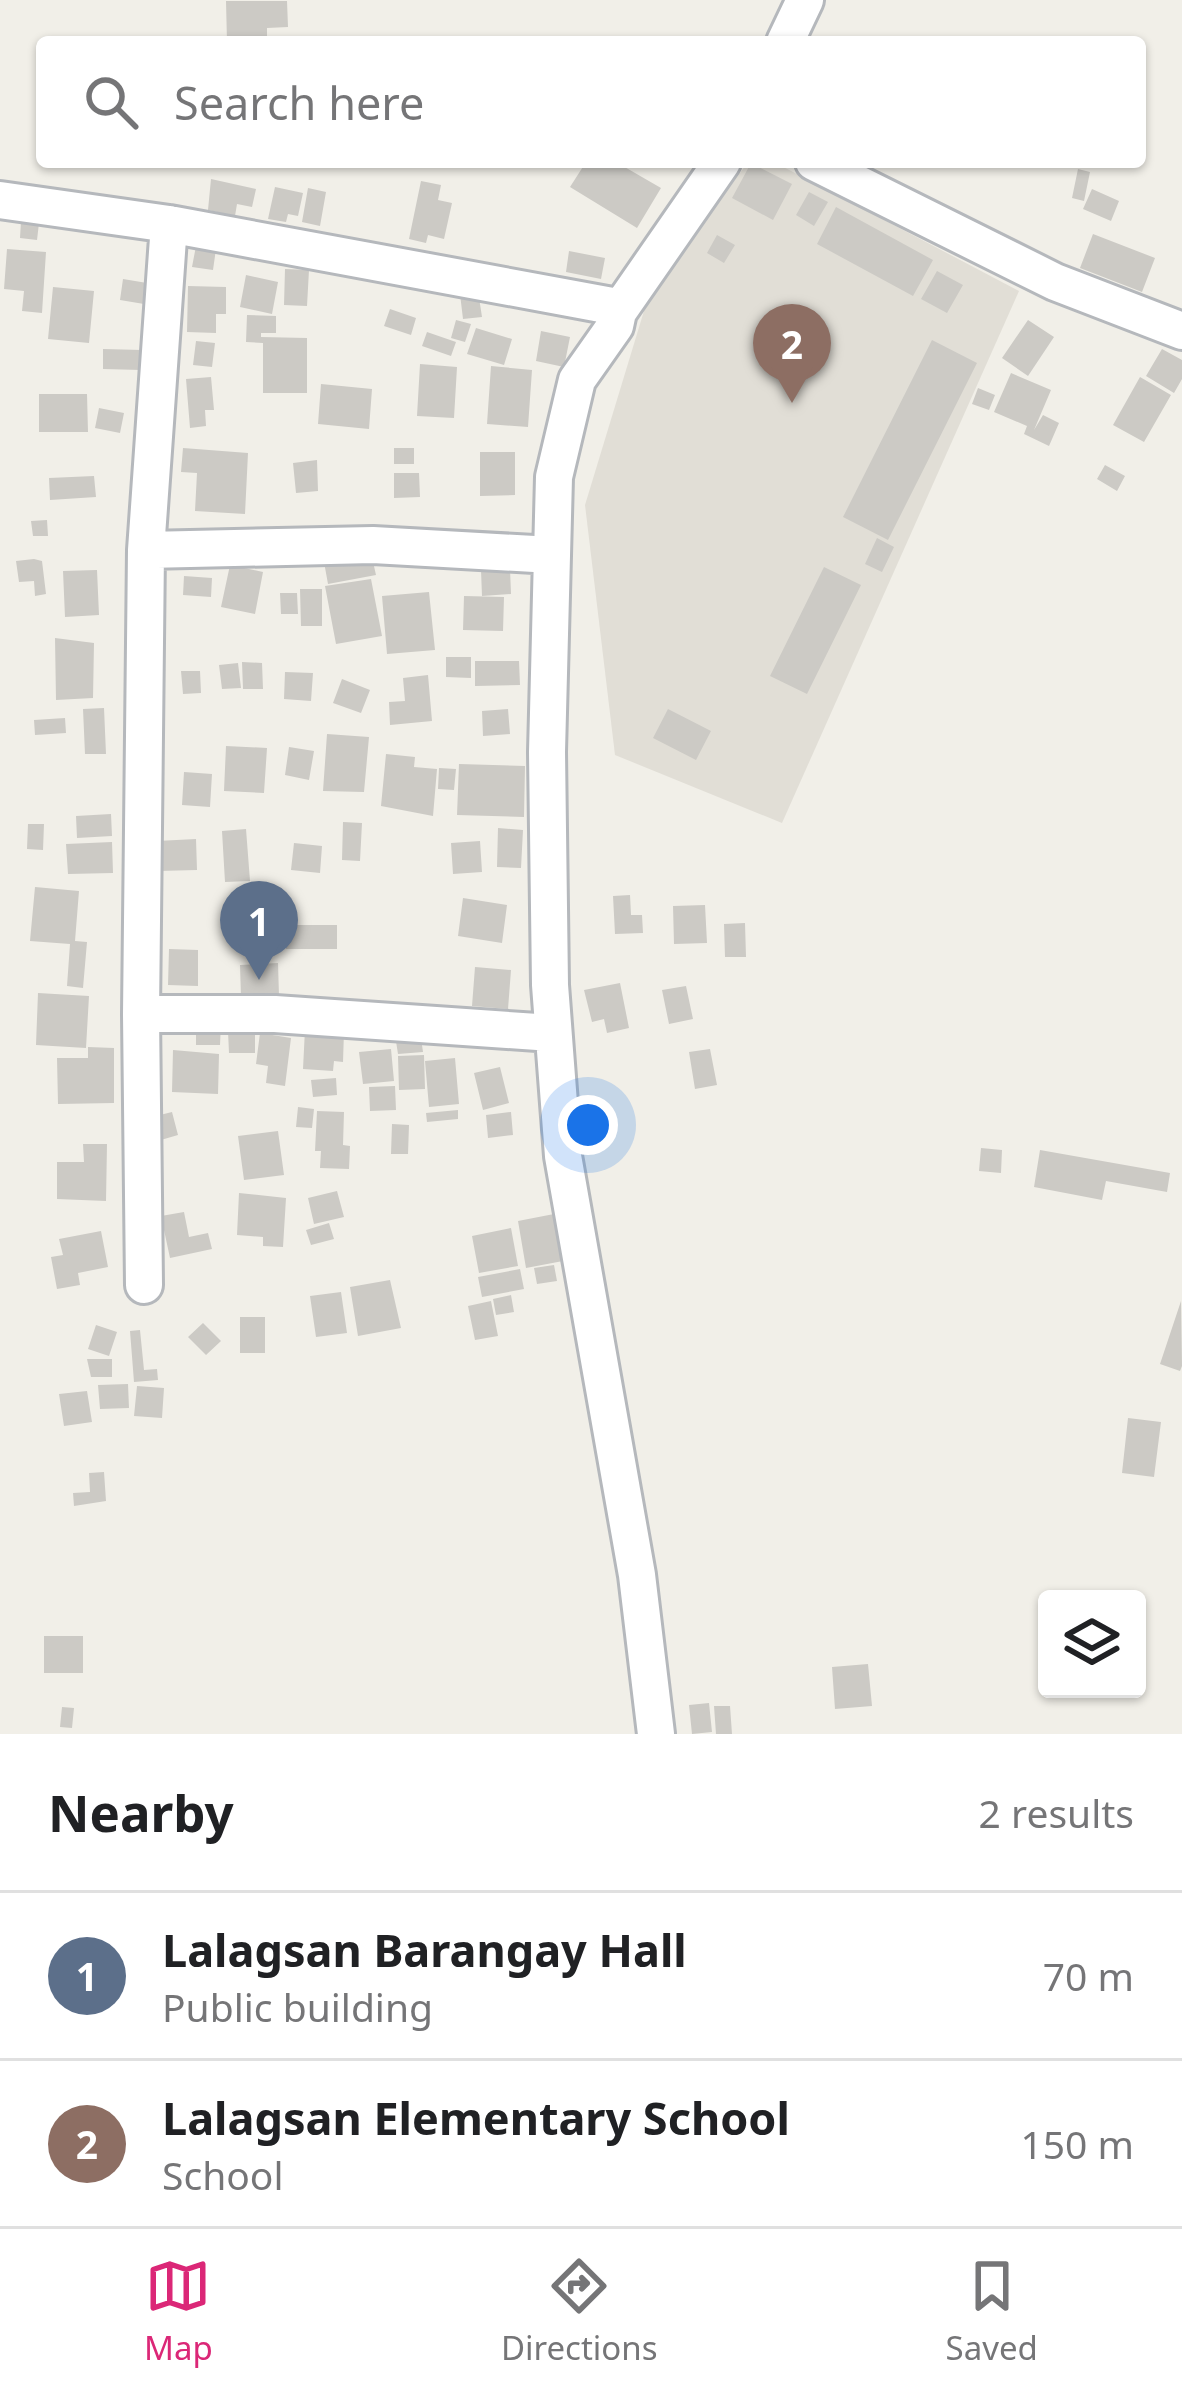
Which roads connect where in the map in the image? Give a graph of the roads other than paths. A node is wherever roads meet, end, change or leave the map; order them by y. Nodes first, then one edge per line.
1 (805, 0) edge
2 (788, 36) edge
3 (718, 168) edge
4 (826, 168) edge
5 (0, 200) edge
6 (169, 224) junction
7 (618, 312) junction
8 (1182, 331) edge
9 (146, 550) junction
10 (552, 555) junction
11 (141, 1014) junction
12 (552, 1033) junction
13 (144, 1285) dead end
14 (656, 1734) edge

1 - 2 street
3 - 7 street
4 - 8 street
5 - 6 street
6 - 7 street
6 - 9 street
7 - 10 street
9 - 10 street
9 - 11 street
10 - 12 street
11 - 12 street
11 - 13 street
12 - 14 street

